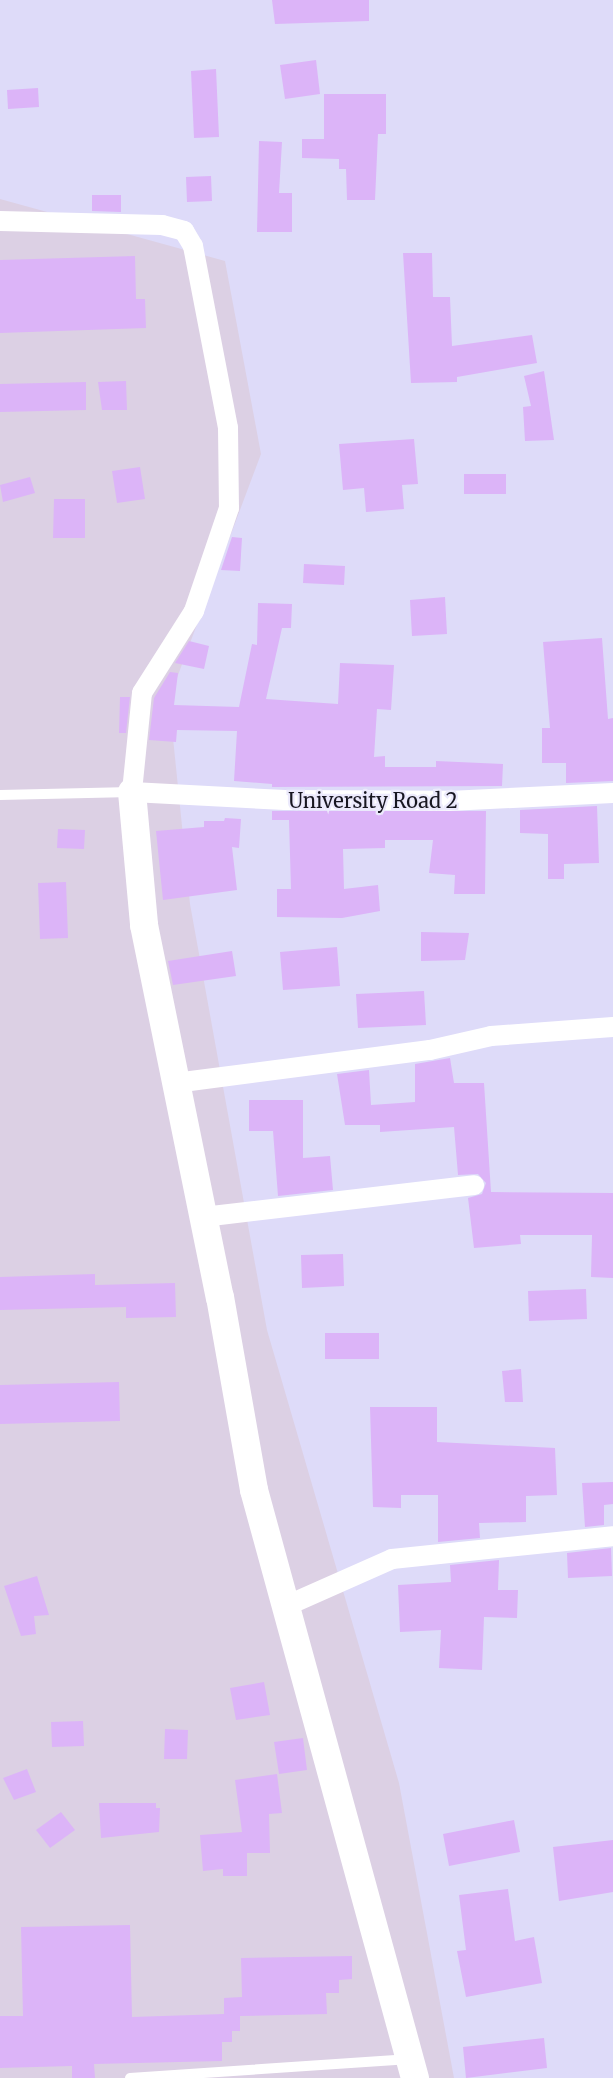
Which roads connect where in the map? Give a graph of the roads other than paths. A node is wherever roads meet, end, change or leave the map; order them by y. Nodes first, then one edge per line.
1 (0, 221) edge
2 (132, 792) junction
3 (613, 793) edge
4 (0, 795) edge
5 (613, 1027) edge
6 (175, 1083) junction
7 (474, 1185) dead end
8 (203, 1217) junction
9 (613, 1536) edge
10 (286, 1606) junction
11 (413, 2069) edge
12 (130, 2078) edge

1 - 2 street
2 - 3 street, University Road 2
2 - 4 lane
2 - 6 street
5 - 6 street
6 - 8 street
7 - 8 street
8 - 10 street
9 - 10 street
10 - 11 street
11 - 12 lane

